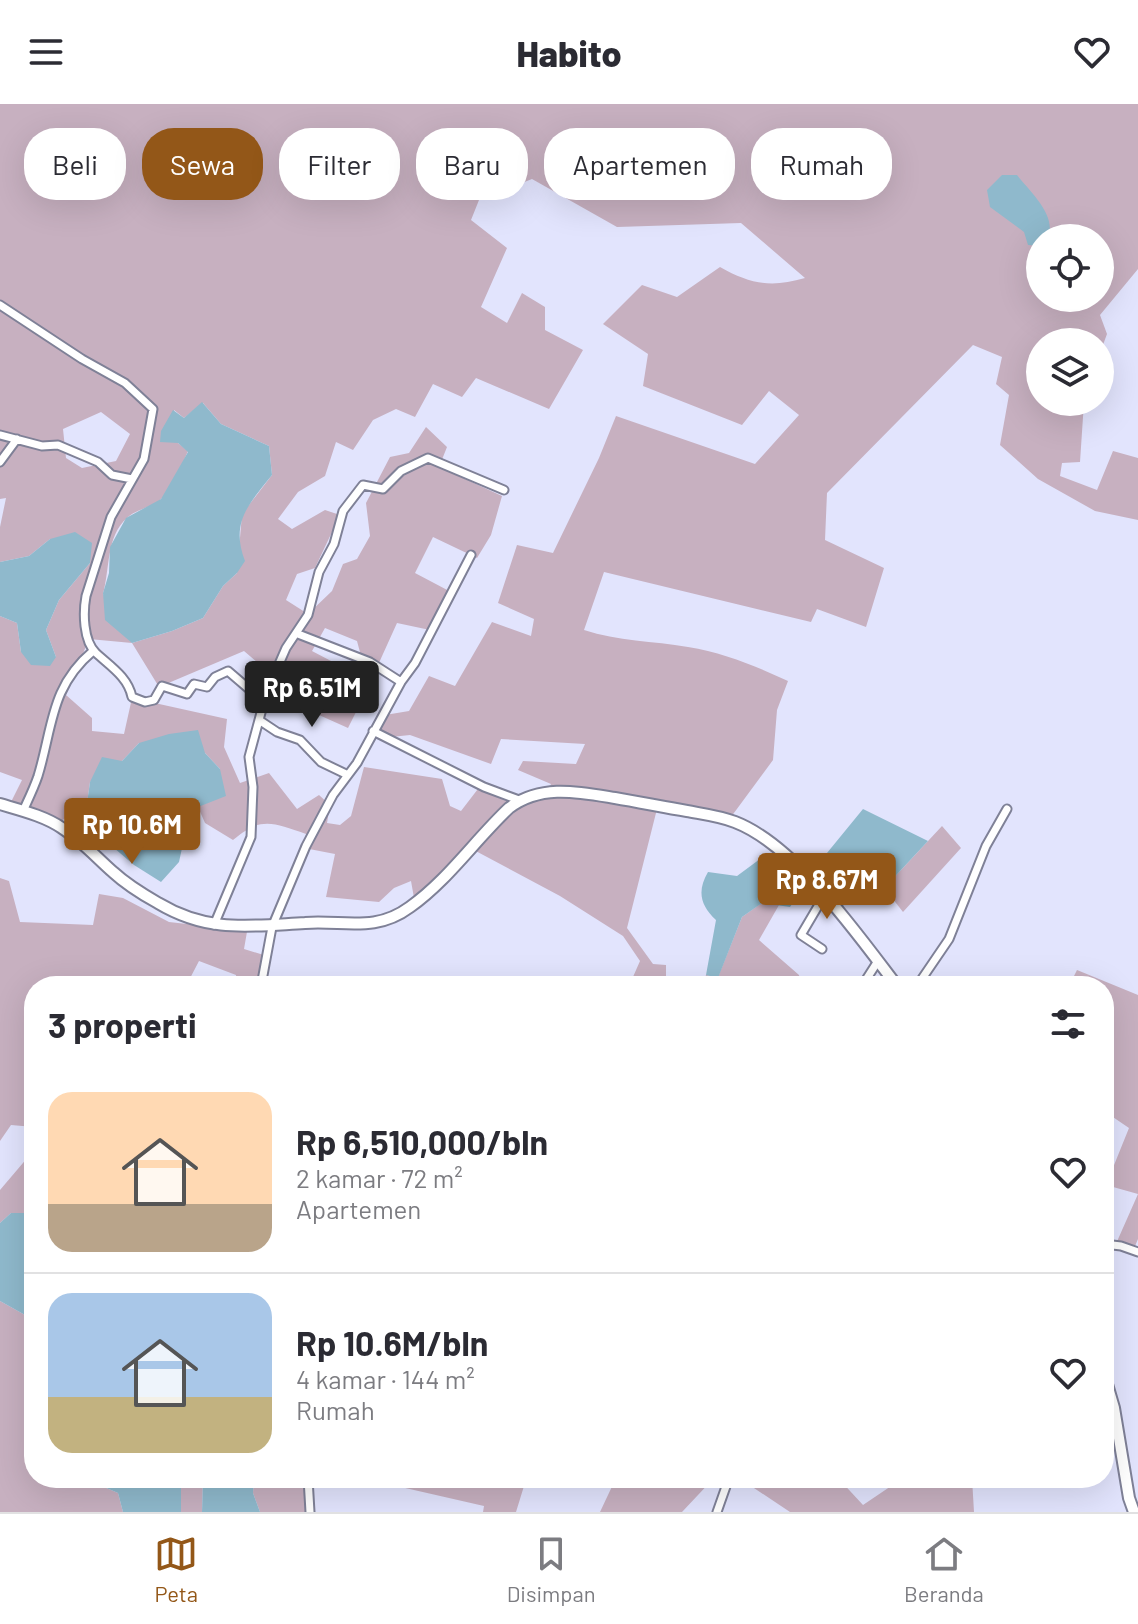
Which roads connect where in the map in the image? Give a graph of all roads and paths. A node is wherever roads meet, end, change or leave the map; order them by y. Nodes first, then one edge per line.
1 (0, 305) edge
2 (0, 435) edge
3 (17, 439) junction
4 (0, 462) edge
5 (132, 479) junction
6 (504, 490) dead end
7 (471, 555) dead end
8 (298, 634) junction
9 (93, 651) junction
10 (401, 682) junction
11 (266, 694) junction
12 (259, 720) junction
13 (373, 731) junction
14 (348, 775) junction
15 (519, 800) junction
16 (0, 804) edge
17 (1007, 809) dead end
18 (23, 811) junction
19 (824, 896) junction
20 (214, 925) junction
21 (272, 927) junction
22 (822, 949) dead end
23 (878, 961) junction
24 (263, 976) edge
25 (868, 976) edge
26 (889, 976) edge
27 (924, 976) edge
28 (1114, 1246) edge
29 (1138, 1252) edge
30 (1114, 1408) edge
31 (309, 1488) edge
32 (725, 1488) edge
33 (310, 1512) edge
34 (717, 1512) edge
35 (1134, 1512) edge

1 - 5 street
2 - 3 street
3 - 4 street
3 - 5 street
5 - 9 street
6 - 8 street
7 - 10 street
8 - 10 street
8 - 11 street
9 - 11 street
9 - 18 street
10 - 13 street
11 - 12 street
12 - 14 street
12 - 20 street
13 - 14 street
13 - 15 street
14 - 21 street
15 - 19 street
15 - 21 street
16 - 18 street
17 - 27 street
18 - 20 street
19 - 22 street
19 - 23 street
20 - 21 street
21 - 24 street
23 - 25 street
23 - 26 street
28 - 29 street
30 - 35 street
31 - 33 street
32 - 34 street

